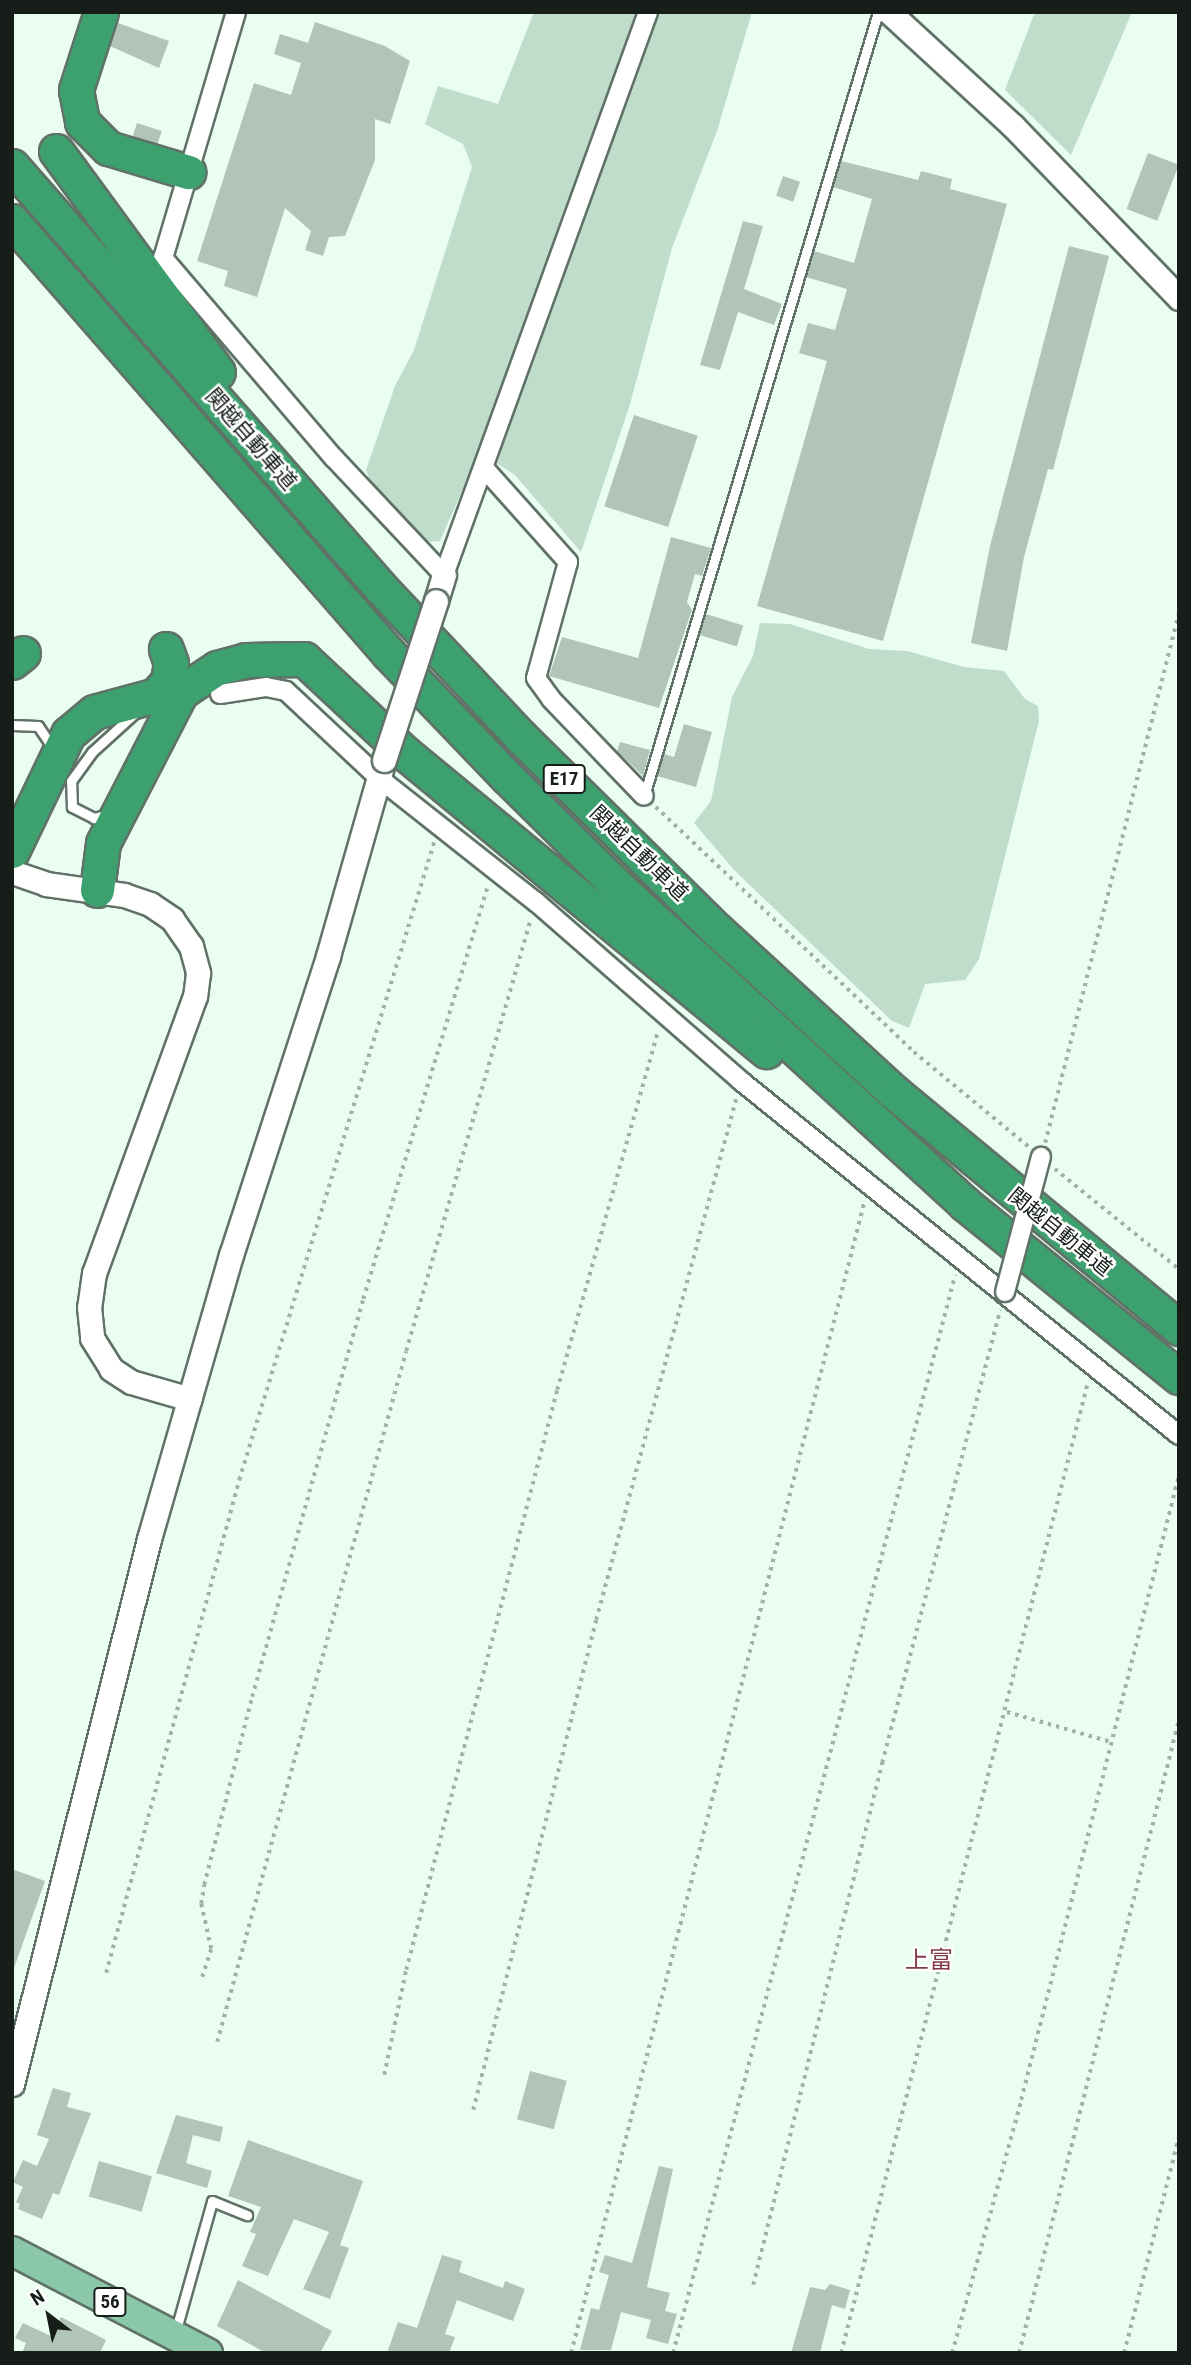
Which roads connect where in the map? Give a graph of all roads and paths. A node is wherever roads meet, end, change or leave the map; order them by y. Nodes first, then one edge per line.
1 (102, 12) edge
2 (236, 12) edge
3 (648, 12) edge
4 (878, 12) edge
5 (889, 12) edge
6 (56, 151) dead end
7 (12, 166) edge
8 (187, 172) junction
9 (12, 221) edge
10 (1179, 298) edge
11 (484, 468) junction
12 (444, 575) junction
13 (380, 587) junction
14 (1179, 612) edge
15 (166, 649) dead end
16 (220, 694) dead end
17 (156, 695) junction
18 (12, 725) edge
19 (56, 760) junction
20 (382, 769) junction
21 (644, 796) junction
22 (122, 801) junction
23 (440, 827) junction
24 (12, 851) edge
25 (494, 870) junction
26 (12, 872) edge
27 (97, 890) junction
28 (536, 902) junction
29 (663, 1012) junction
30 (741, 1081) junction
31 (1041, 1157) junction
32 (869, 1184) junction
33 (965, 1204) junction
34 (959, 1256) junction
35 (1179, 1269) edge
36 (1005, 1292) junction
37 (1179, 1328) edge
38 (1092, 1365) junction
39 (1179, 1377) edge
40 (190, 1399) junction
41 (1179, 1435) edge
42 (1179, 1474) edge
43 (1007, 1712) junction
44 (1179, 1719) edge
45 (1111, 1742) junction
46 (106, 1973) dead end
47 (202, 1978) dead end
48 (218, 2042) dead end
49 (384, 2075) dead end
50 (12, 2084) edge
51 (473, 2110) dead end
52 (1179, 2136) edge
53 (247, 2215) dead end
54 (12, 2251) edge
55 (753, 2285) dead end
56 (174, 2334) junction
57 (208, 2353) edge
58 (571, 2353) edge
59 (673, 2353) edge
60 (841, 2353) edge
61 (952, 2353) edge
62 (1019, 2353) edge
63 (1124, 2353) edge

1 - 8 highway
2 - 8 street
3 - 11 street
4 - 21 lane
5 - 10 street
6 - 13 highway
7 - 13 highway, 関越自動車道 / E17
8 - 12 street
9 - 33 highway, 関越自動車道 / E17
11 - 12 street
11 - 21 street
12 - 20 street, bridge
13 - 37 highway, 関越自動車道 / E17
14 - 31 path
15 - 17 highway
16 - 20 street
17 - 19 highway
17 - 22 lane
18 - 19 lane
19 - 24 highway
20 - 23 street
20 - 40 street
21 - 31 path
22 - 27 highway
22 - 33 highway
23 - 25 street
23 - 46 path
25 - 28 street
25 - 47 path
26 - 27 street
27 - 40 street
28 - 29 street
28 - 48 path
29 - 30 street
29 - 49 path
30 - 32 street
30 - 51 path
31 - 35 path
31 - 36 street, bridge
32 - 34 street
32 - 58 path
33 - 39 highway, 関越自動車道 / E17
34 - 36 street
34 - 59 path
36 - 38 street
36 - 55 path
38 - 41 street
38 - 43 path
40 - 50 street
42 - 45 path
43 - 45 path
43 - 60 path
44 - 62 path
45 - 61 path
52 - 63 path
53 - 56 lane
54 - 56 main road, 56
56 - 57 main road, 56

